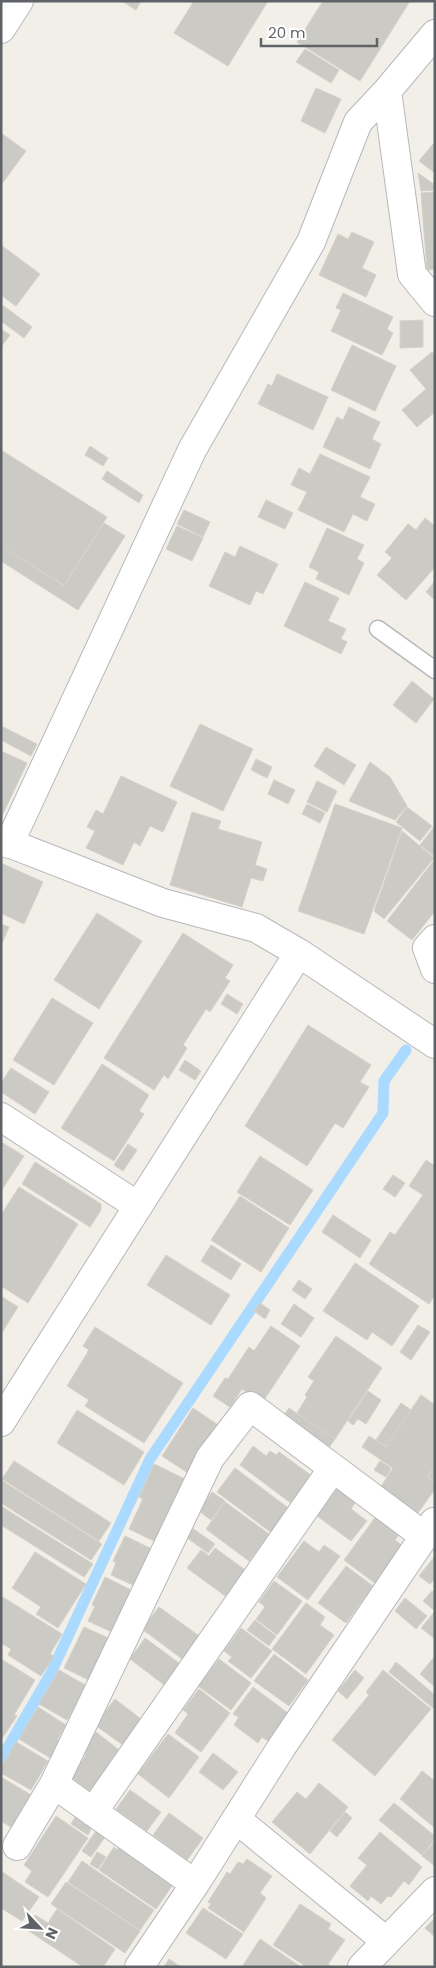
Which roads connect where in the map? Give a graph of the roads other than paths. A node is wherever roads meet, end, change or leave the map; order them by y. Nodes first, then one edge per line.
1 (19, 1) edge
2 (1, 29) edge
3 (435, 34) edge
4 (387, 91) junction
5 (435, 302) edge
6 (378, 629) dead end
7 (435, 670) edge
8 (5, 842) edge
9 (435, 938) edge
10 (299, 953) junction
11 (435, 969) edge
12 (433, 1034) edge
13 (1, 1117) edge
14 (138, 1206) junction
15 (1, 1422) edge
16 (332, 1468) junction
17 (429, 1528) edge
18 (54, 1784) junction
19 (93, 1812) junction
20 (236, 1819) junction
21 (17, 1846) dead end
22 (195, 1884) junction
23 (435, 1891) edge
24 (386, 1942) junction
25 (139, 1967) edge
26 (362, 1967) edge

1 - 2 street
3 - 4 street
4 - 5 street
4 - 8 street
6 - 7 lane
8 - 10 street
9 - 11 street
10 - 12 street
10 - 14 street
13 - 14 street
14 - 15 street
16 - 17 street
16 - 18 street
16 - 19 street
17 - 20 street
18 - 19 street
18 - 21 street
19 - 22 street
20 - 22 street
20 - 24 street
22 - 25 street
23 - 24 street
24 - 26 street

